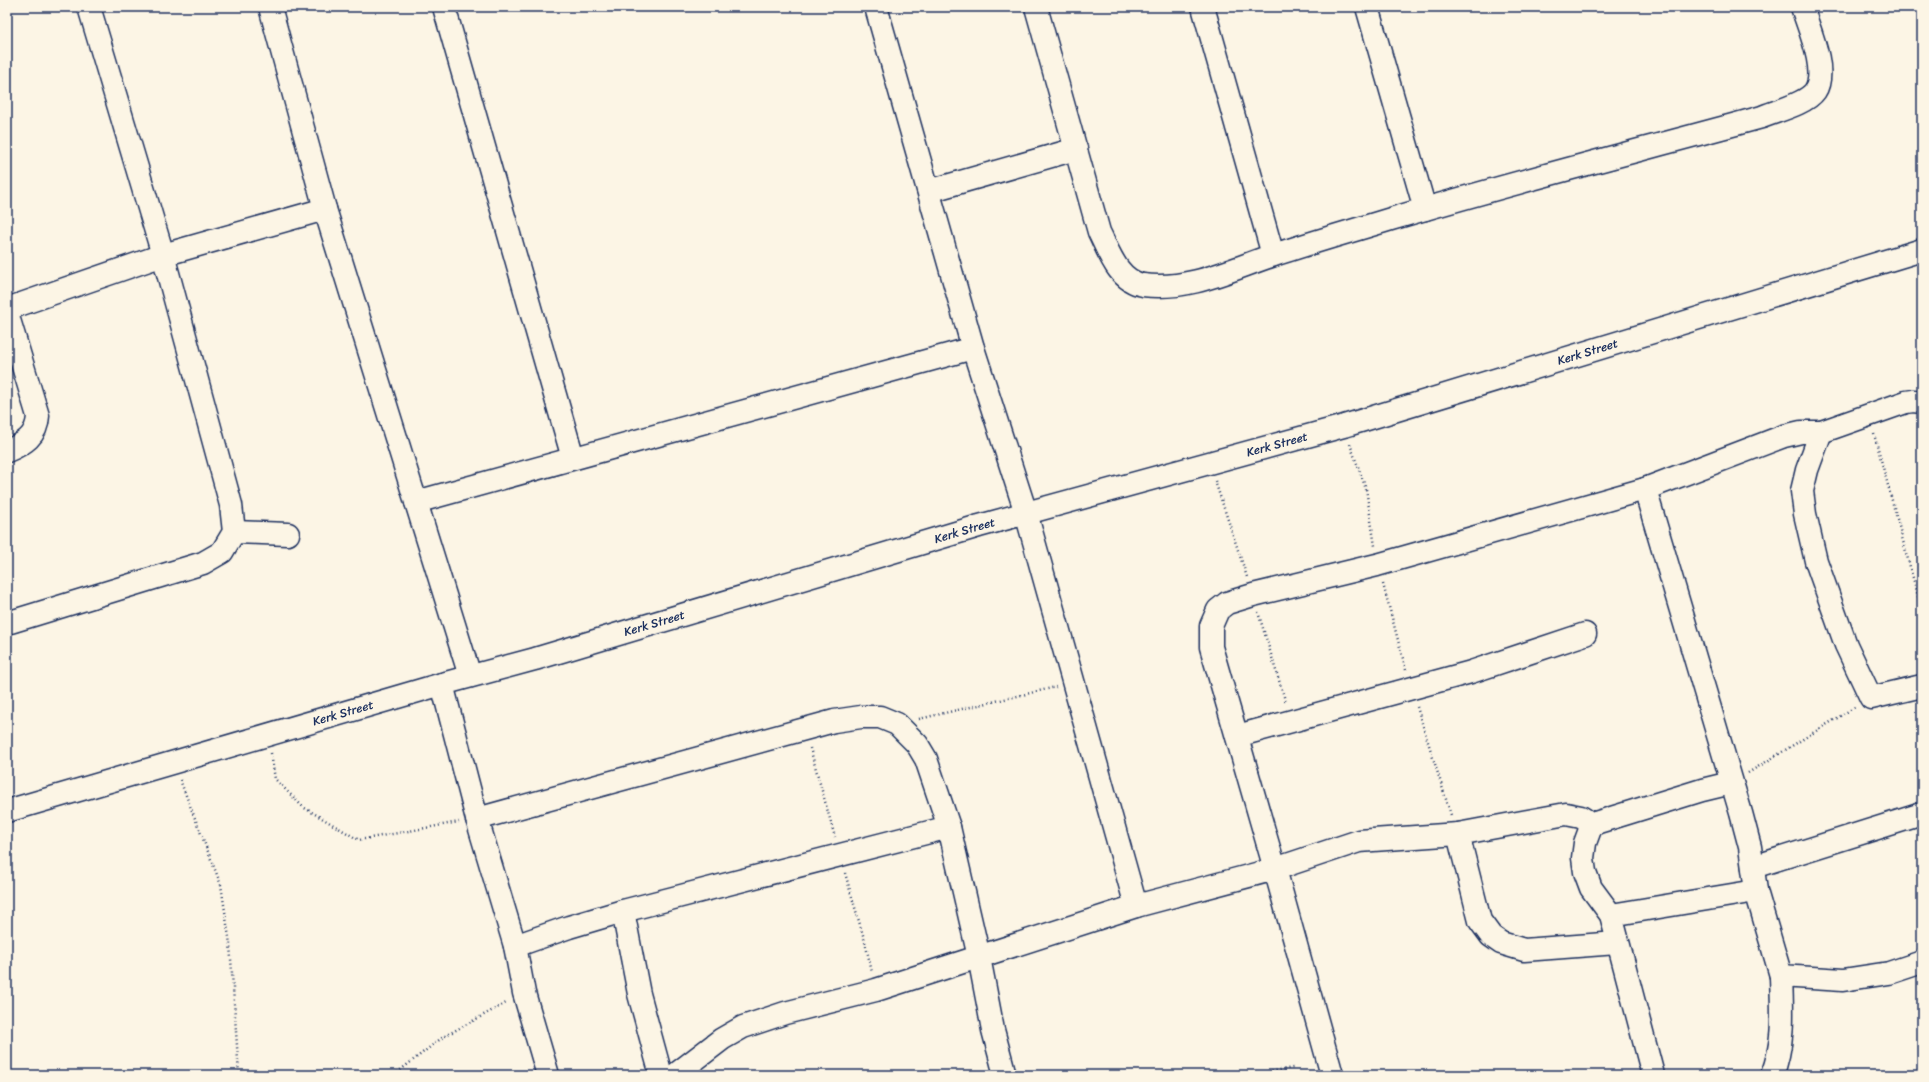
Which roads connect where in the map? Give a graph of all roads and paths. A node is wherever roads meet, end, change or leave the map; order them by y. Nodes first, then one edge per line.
1 (89, 7) edge
2 (270, 7) edge
3 (444, 7) edge
4 (876, 7) edge
5 (1036, 7) edge
6 (1203, 7) edge
7 (1367, 7) edge
8 (1802, 7) edge
9 (1076, 149) junction
10 (929, 191) junction
11 (325, 209) junction
12 (1425, 209) junction
13 (1922, 250) edge
14 (163, 255) junction
15 (1273, 255) junction
16 (7, 309) edge
17 (7, 313) edge
18 (973, 348) junction
19 (1922, 402) edge
20 (1869, 416) junction
21 (1344, 426) junction
22 (1821, 432) junction
23 (7, 451) edge
24 (573, 458) junction
25 (1645, 489) junction
26 (416, 502) junction
27 (1026, 513) junction
28 (234, 532) junction
29 (288, 534) dead end
30 (1378, 565) junction
31 (1922, 611) edge
32 (7, 623) edge
33 (1585, 634) dead end
34 (470, 676) junction
35 (1074, 683) junction
36 (442, 684) junction
37 (1922, 686) edge
38 (1411, 689) junction
39 (1871, 698) junction
40 (897, 724) junction
41 (269, 734) junction
42 (1237, 736) junction
43 (173, 762) junction
44 (1731, 783) junction
45 (7, 811) edge
46 (1922, 814) edge
47 (477, 819) junction
48 (1592, 824) junction
49 (949, 827) junction
50 (1458, 834) junction
51 (1753, 867) junction
52 (1276, 870) junction
53 (1756, 891) junction
54 (1136, 906) junction
55 (623, 911) junction
56 (1611, 915) junction
57 (1617, 943) junction
58 (515, 946) junction
59 (980, 957) junction
60 (1922, 962) edge
61 (1781, 976) junction
62 (524, 993) junction
63 (1293, 1068) dead end
64 (239, 1075) edge
65 (394, 1075) edge
66 (548, 1075) edge
67 (661, 1075) edge
68 (675, 1075) edge
69 (1005, 1075) edge
70 (1248, 1075) edge
71 (1332, 1075) edge
72 (1653, 1075) edge
73 (1772, 1075) edge

1 - 14 street
2 - 11 street
3 - 24 street
4 - 10 street
5 - 9 street
6 - 15 street
7 - 12 street
8 - 12 street
9 - 10 street
9 - 15 street
10 - 18 street
11 - 14 street
11 - 26 street
12 - 15 street
13 - 21 street, Kerk Street
14 - 16 street
14 - 28 street
17 - 23 street
18 - 24 street
18 - 27 street
19 - 20 street
20 - 22 street
20 - 31 path
21 - 27 street, Kerk Street
21 - 30 path
22 - 25 street
22 - 39 street
24 - 26 street
25 - 30 street
25 - 44 street
26 - 34 street
27 - 34 street, Kerk Street
27 - 35 street
28 - 29 street
28 - 32 street
30 - 38 path
30 - 42 street
33 - 38 street
34 - 36 street, Kerk Street
35 - 40 path
35 - 54 street
36 - 41 street, Kerk Street
36 - 47 street
37 - 39 street
38 - 42 street
38 - 50 path
39 - 44 path
40 - 47 street
40 - 49 street
41 - 43 street, Kerk Street
41 - 47 path
42 - 52 street
43 - 45 street, Kerk Street
43 - 64 path
44 - 48 street
44 - 51 street
46 - 51 street
47 - 58 street
48 - 50 street
48 - 56 street
49 - 55 street
49 - 59 street
50 - 52 street
50 - 57 street
51 - 53 street
52 - 54 street
52 - 71 street
53 - 56 street
53 - 61 street
54 - 59 street
55 - 58 street
55 - 67 street
56 - 57 street
57 - 72 street
58 - 62 street
59 - 68 street
59 - 69 street
60 - 61 street
61 - 73 street
62 - 65 path
62 - 66 street
63 - 70 path

